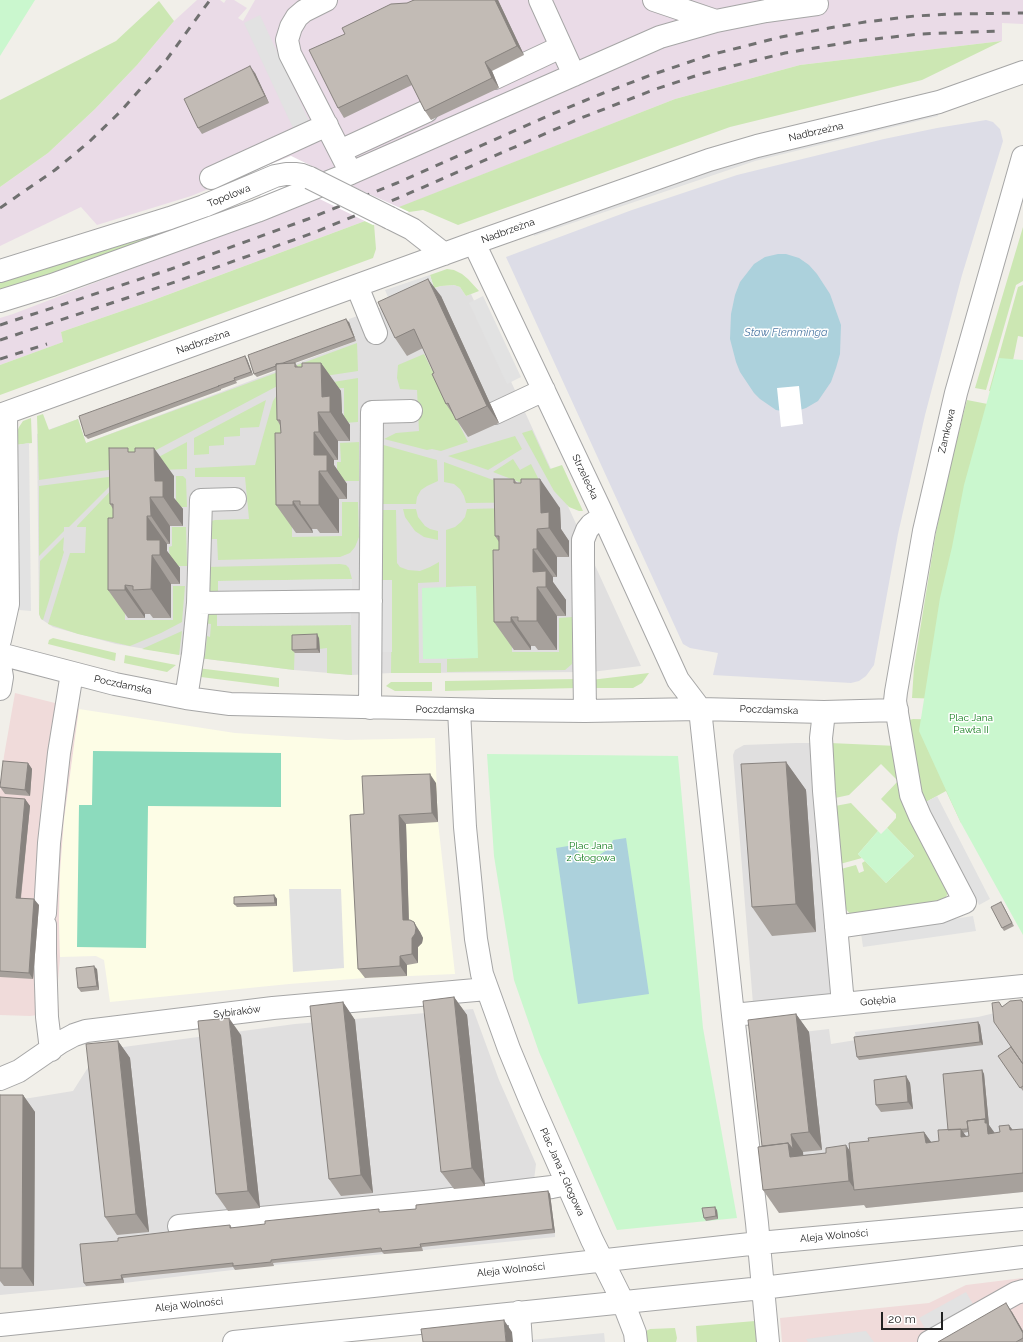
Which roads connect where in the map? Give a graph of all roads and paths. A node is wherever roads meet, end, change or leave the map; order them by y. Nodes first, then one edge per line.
1 (326, 0) edge
2 (540, 0) edge
3 (654, 0) edge
4 (817, 4) dead end
5 (716, 21) junction
6 (561, 47) junction
7 (574, 75) junction
8 (1021, 77) edge
9 (495, 78) dead end
10 (427, 111) edge
11 (327, 126) junction
12 (340, 151) junction
13 (1023, 157) edge
14 (351, 172) junction
15 (211, 178) dead end
16 (474, 243) junction
17 (444, 254) junction
18 (0, 271) edge
19 (357, 286) junction
20 (0, 301) edge
21 (376, 333) dead end
22 (544, 390) junction
23 (411, 410) dead end
24 (494, 413) dead end
25 (3, 414) edge
26 (235, 499) dead end
27 (603, 517) junction
28 (371, 601) junction
29 (198, 603) junction
30 (0, 640) edge
31 (0, 654) edge
32 (0, 665) edge
33 (72, 673) junction
34 (0, 690) edge
35 (186, 698) junction
36 (370, 708) junction
37 (700, 709) junction
38 (459, 710) junction
39 (897, 710) junction
40 (585, 711) junction
41 (824, 712) junction
42 (836, 927) junction
43 (1023, 986) edge
44 (487, 989) junction
45 (843, 1004) junction
46 (733, 1015) junction
47 (51, 1050) junction
48 (0, 1080) edge
49 (567, 1184) junction
50 (1023, 1219) edge
51 (179, 1226) dead end
52 (759, 1243) junction
53 (1023, 1257) edge
54 (602, 1260) junction
55 (762, 1288) junction
56 (1023, 1291) edge
57 (623, 1302) junction
58 (519, 1312) junction
59 (0, 1325) edge
60 (234, 1342) edge
61 (521, 1342) edge
62 (636, 1342) edge
63 (768, 1342) edge
64 (929, 1342) edge

1 - 11 street
2 - 6 street
3 - 5 street
4 - 5 street
5 - 7 street
6 - 7 street
6 - 9 street
7 - 14 street
8 - 16 street, Nadbrzeżna
10 - 12 street
11 - 12 street
11 - 15 street
12 - 14 street
13 - 39 street, Zamkowa
14 - 20 street
16 - 17 street, Nadbrzeżna
16 - 22 street, Strzelecka
17 - 18 street, Topolowa, bridge
17 - 19 street, Nadbrzeżna
19 - 21 street
19 - 25 street, Nadbrzeżna
22 - 24 street
22 - 27 street, Strzelecka
23 - 28 street
25 - 30 street
26 - 29 street
27 - 37 street, Strzelecka
27 - 40 street
28 - 29 street
28 - 36 street
29 - 35 street
31 - 33 street, Poczdamska
32 - 34 street
33 - 35 street, Poczdamska
33 - 47 street
35 - 36 street, Poczdamska
36 - 38 street, Poczdamska
37 - 40 street, Poczdamska
37 - 41 street, Poczdamska
37 - 46 street
38 - 40 street, Poczdamska
38 - 44 street, Plac Jana z Głogowa
39 - 41 street, Poczdamska
39 - 42 street
41 - 42 street
42 - 45 street
43 - 45 street, Gołębia
44 - 47 street, Sybiraków
44 - 49 street, Plac Jana z Głogowa
45 - 46 street, Gołębia
46 - 52 street
47 - 48 street, Sybiraków
49 - 51 street
49 - 54 street, Plac Jana z Głogowa
50 - 52 street, Aleja Wolności
52 - 54 street, Aleja Wolności
52 - 55 street
53 - 55 street
54 - 57 street, Plac Jana z Głogowa
54 - 59 street, Aleja Wolności
55 - 57 street
55 - 63 street
56 - 64 street
57 - 58 street
57 - 62 street, Plac Jana z Głogowa
58 - 60 street
58 - 61 street

